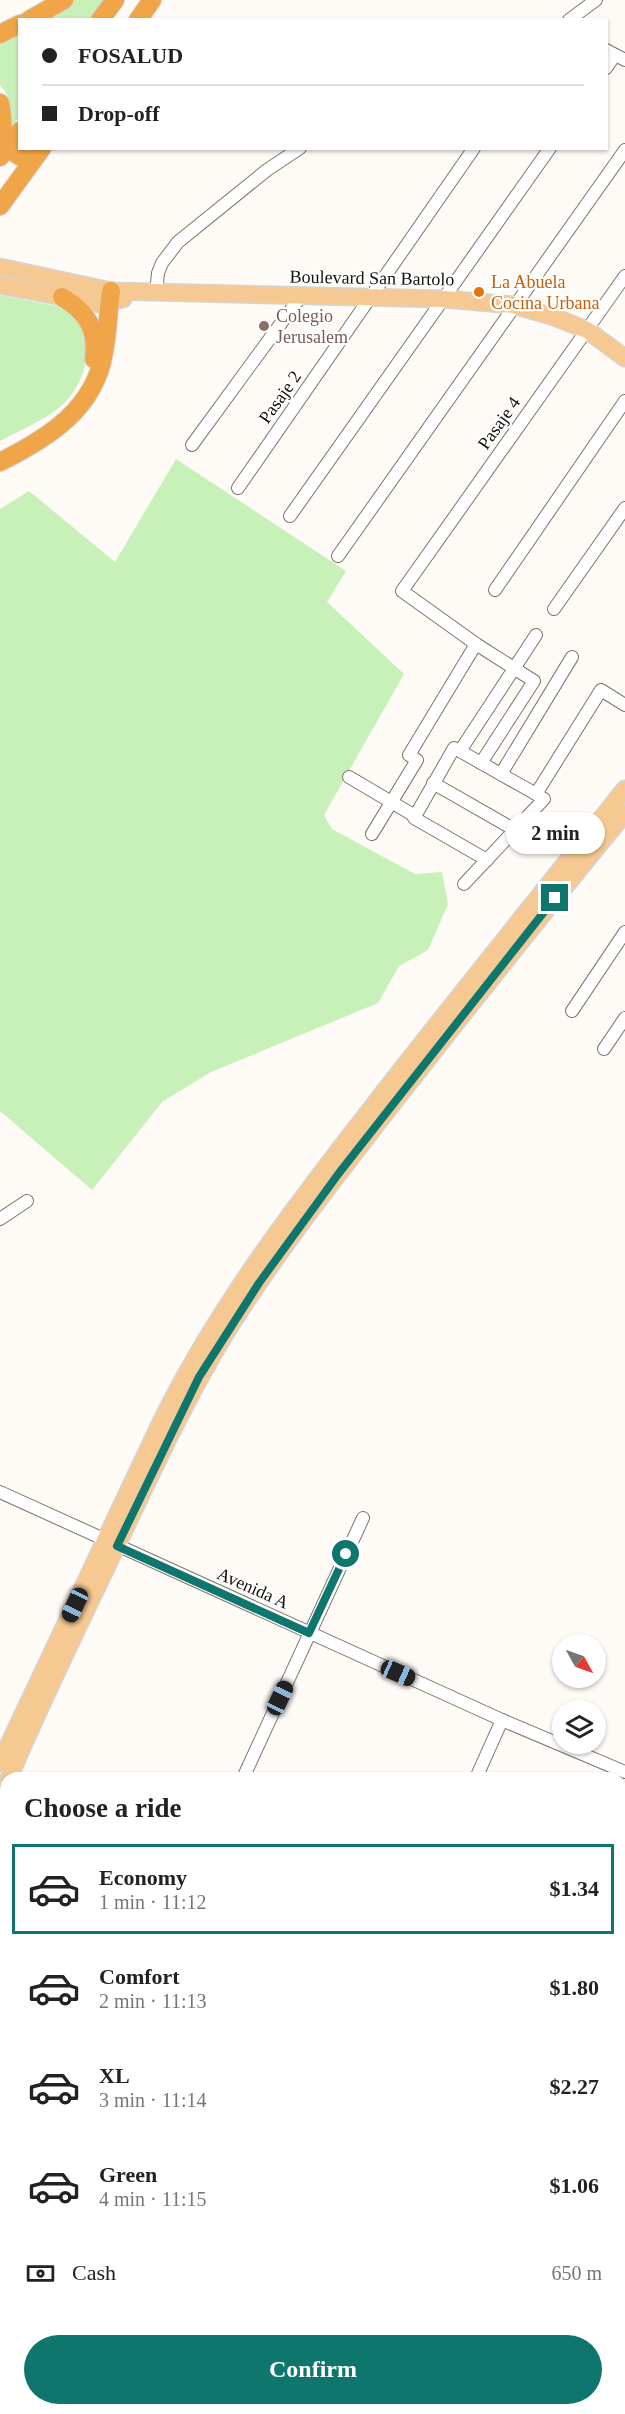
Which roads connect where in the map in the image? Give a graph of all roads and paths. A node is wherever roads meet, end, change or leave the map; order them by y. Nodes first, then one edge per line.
1 (64, 0) edge
2 (115, 0) edge
3 (152, 0) edge
4 (596, 0) edge
5 (32, 18) edge
6 (102, 18) edge
7 (139, 18) edge
8 (572, 18) edge
9 (18, 25) edge
10 (0, 34) edge
11 (0, 103) edge
12 (18, 134) edge
13 (297, 150) edge
14 (473, 150) edge
15 (549, 150) edge
16 (625, 150) edge
17 (4, 152) edge
18 (36, 156) edge
19 (0, 206) edge
20 (0, 267) edge
21 (625, 276) edge
22 (0, 285) edge
23 (148, 293) junction
24 (301, 296) junction
25 (62, 297) junction
26 (106, 297) junction
27 (373, 297) junction
28 (444, 298) junction
29 (513, 305) junction
30 (586, 330) junction
31 (96, 344) junction
32 (625, 358) edge
33 (625, 401) edge
34 (192, 445) dead end
35 (0, 454) edge
36 (0, 462) edge
37 (238, 488) dead end
38 (625, 508) edge
39 (291, 516) dead end
40 (338, 556) dead end
41 (495, 590) dead end
42 (554, 609) dead end
43 (536, 635) dead end
44 (476, 644) junction
45 (572, 657) dead end
46 (514, 669) junction
47 (625, 705) edge
48 (460, 752) junction
49 (481, 763) junction
50 (501, 774) junction
51 (349, 777) dead end
52 (433, 783) junction
53 (625, 789) edge
54 (536, 794) junction
55 (392, 802) junction
56 (625, 813) edge
57 (416, 816) junction
58 (515, 830) junction
59 (372, 834) dead end
60 (487, 860) junction
61 (464, 884) dead end
62 (625, 932) edge
63 (572, 1011) dead end
64 (625, 1018) edge
65 (604, 1049) dead end
66 (27, 1201) dead end
67 (0, 1219) edge
68 (0, 1492) edge
69 (363, 1518) dead end
70 (111, 1544) junction
71 (309, 1633) junction
72 (502, 1720) junction
73 (0, 1763) edge
74 (12, 1772) edge
75 (246, 1772) edge
76 (479, 1772) edge
77 (625, 1772) edge

1 - 5 highway
2 - 6 highway
3 - 7 highway
4 - 8 street
9 - 10 highway
11 - 17 highway
12 - 17 highway
13 - 23 street
14 - 27 street, Pasaje 2
15 - 28 street
16 - 29 street
17 - 18 highway
18 - 19 highway
20 - 26 main road
21 - 30 street, Pasaje 4
22 - 25 main road, Boulevard San Bartolo
23 - 24 main road, Boulevard San Bartolo
23 - 26 main road, Boulevard San Bartolo
24 - 27 main road, Boulevard San Bartolo
24 - 34 street
25 - 26 main road, Boulevard San Bartolo
25 - 31 highway
26 - 31 highway
26 - 36 highway
27 - 28 main road, Boulevard San Bartolo
27 - 37 street, Pasaje 2
28 - 29 main road, Boulevard San Bartolo
28 - 39 street
29 - 30 main road, Boulevard San Bartolo
29 - 40 street
30 - 32 main road, Boulevard San Bartolo
30 - 44 street, Pasaje 4
31 - 35 highway
33 - 41 street
38 - 42 street
43 - 46 street
44 - 46 street
44 - 55 street
45 - 50 street
46 - 48 street
46 - 49 street
47 - 54 street
48 - 49 street
48 - 52 street
49 - 50 street
50 - 54 street
51 - 55 street
52 - 57 street
52 - 58 street
53 - 70 main road
54 - 58 street
55 - 57 street
55 - 59 street
56 - 70 main road
57 - 60 street
58 - 60 street
60 - 61 street
62 - 63 street
64 - 65 street
66 - 67 street
68 - 70 street, Avenida A
69 - 71 street
70 - 71 street, Avenida A
70 - 73 main road
70 - 74 main road
71 - 72 street, Avenida A
71 - 75 street
72 - 76 street
72 - 77 street, Avenida A

